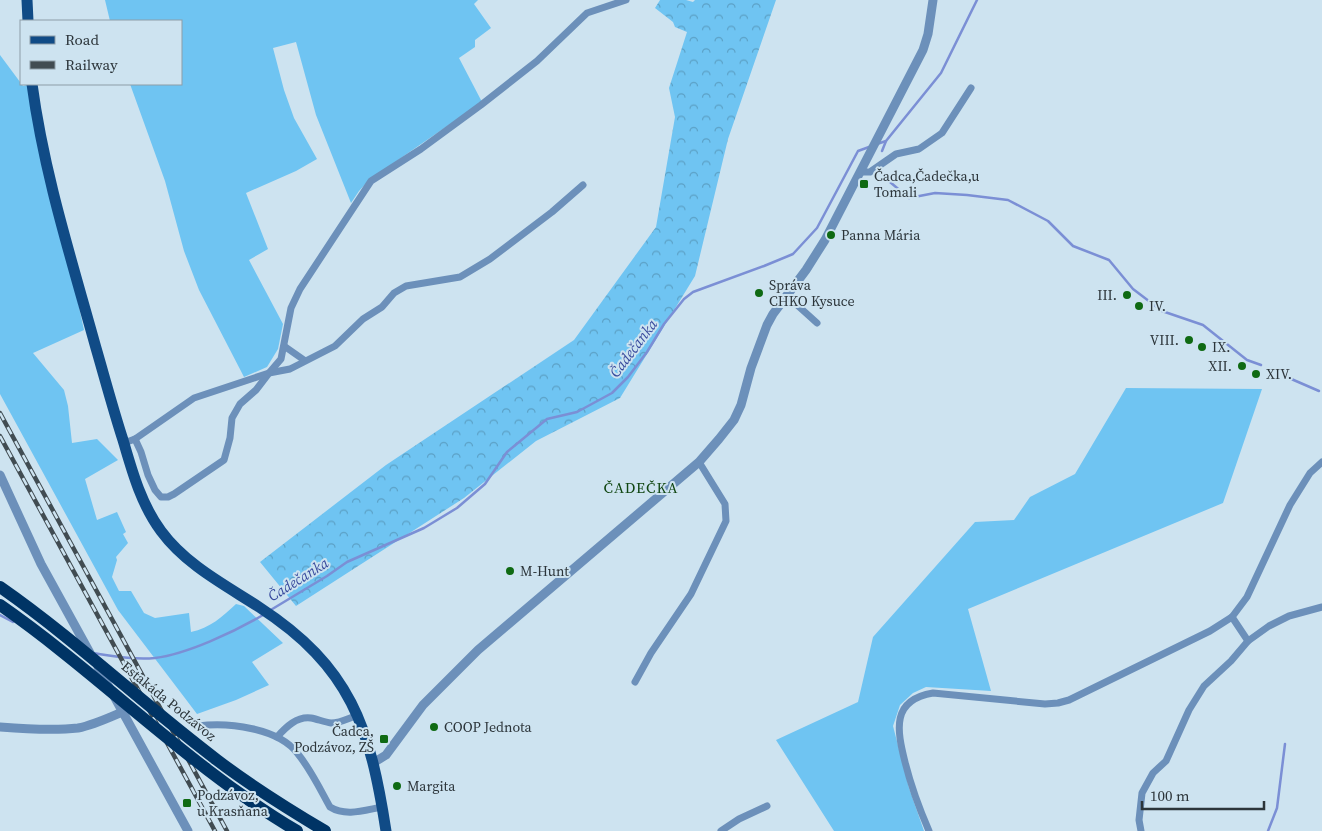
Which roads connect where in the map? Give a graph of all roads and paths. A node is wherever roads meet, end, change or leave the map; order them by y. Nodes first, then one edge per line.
1 (27, 0) edge
2 (626, 0) edge
3 (933, 0) edge
4 (28, 20) edge
5 (32, 85) edge
6 (971, 88) dead end
7 (860, 172) junction
8 (583, 185) dead end
9 (786, 295) junction
10 (817, 323) dead end
11 (284, 346) junction
12 (304, 360) junction
13 (269, 373) junction
14 (135, 439) junction
15 (124, 443) junction
16 (699, 462) junction
17 (1322, 462) edge
18 (0, 475) edge
19 (0, 587) edge
20 (0, 604) edge
21 (1322, 607) edge
22 (1232, 617) junction
23 (1248, 641) junction
24 (635, 682) dead end
25 (122, 712) junction
26 (358, 715) junction
27 (198, 726) dead end
28 (0, 727) edge
29 (277, 737) junction
30 (373, 763) junction
31 (767, 806) dead end
32 (382, 807) junction
33 (188, 831) edge
34 (297, 831) edge
35 (325, 831) edge
36 (386, 831) edge
37 (721, 831) edge
38 (929, 831) edge
39 (1141, 831) edge

1 - 4 main road
2 - 11 street
3 - 7 street
5 - 15 main road
6 - 7 street
7 - 9 street
8 - 12 street
9 - 10 street
9 - 16 street
11 - 12 street
11 - 13 street
12 - 13 street
13 - 14 street
13 - 14 street
14 - 15 street
15 - 26 main road
16 - 24 street
16 - 30 street
17 - 22 street
18 - 25 street, bridge
19 - 35 highway, Estakáda Podzávoz, bridge
20 - 34 highway, bridge
21 - 23 street
22 - 23 street
22 - 38 street
23 - 39 street
25 - 28 street
25 - 33 street
26 - 29 street
26 - 30 main road
27 - 29 street
29 - 32 street
30 - 32 main road
31 - 37 street
32 - 36 main road

